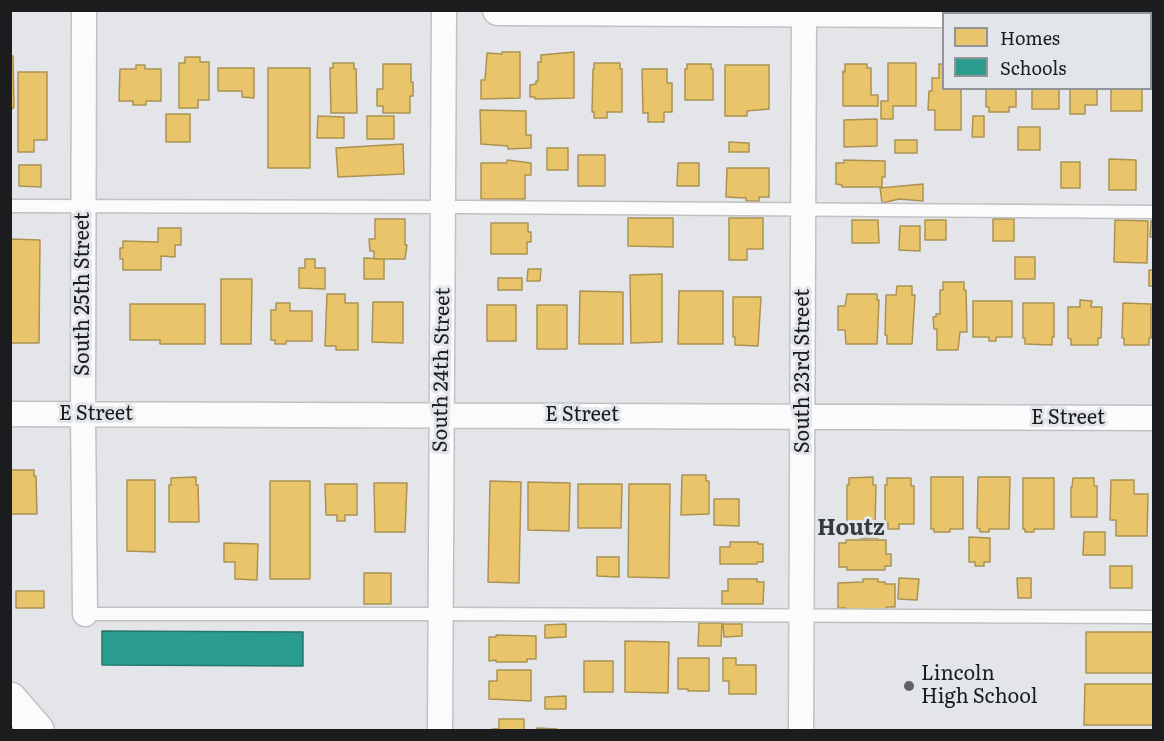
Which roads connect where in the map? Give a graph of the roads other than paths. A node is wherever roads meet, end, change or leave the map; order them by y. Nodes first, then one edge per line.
1 (84, 10) edge
2 (444, 10) edge
3 (498, 10) edge
4 (804, 12) edge
5 (942, 12) edge
6 (10, 206) edge
7 (83, 207) junction
8 (443, 207) junction
9 (803, 209) junction
10 (1154, 212) edge
11 (10, 414) edge
12 (82, 414) junction
13 (442, 415) junction
14 (802, 416) junction
15 (1154, 418) edge
16 (85, 614) joint
17 (441, 614) junction
18 (801, 616) junction
19 (1154, 617) edge
20 (10, 699) edge
21 (37, 730) edge
22 (440, 730) edge
23 (801, 730) edge

1 - 7 street, South 25th Street
2 - 8 street, South 24th Street
3 - 4 street
4 - 5 street
4 - 9 street, South 23rd Street
6 - 7 lane
7 - 8 lane
7 - 12 street, South 25th Street
8 - 9 lane
8 - 13 street, South 24th Street
9 - 10 lane
9 - 14 street, South 23rd Street
11 - 12 street, E Street
12 - 13 street, E Street
12 - 16 street, South 25th Street
13 - 14 street, E Street
13 - 17 street, South 24th Street
14 - 15 street, E Street
14 - 18 street, South 23rd Street
16 - 17 lane
17 - 18 lane
17 - 22 street, South 24th Street
18 - 19 lane
18 - 23 street, South 23rd Street
20 - 21 main road

